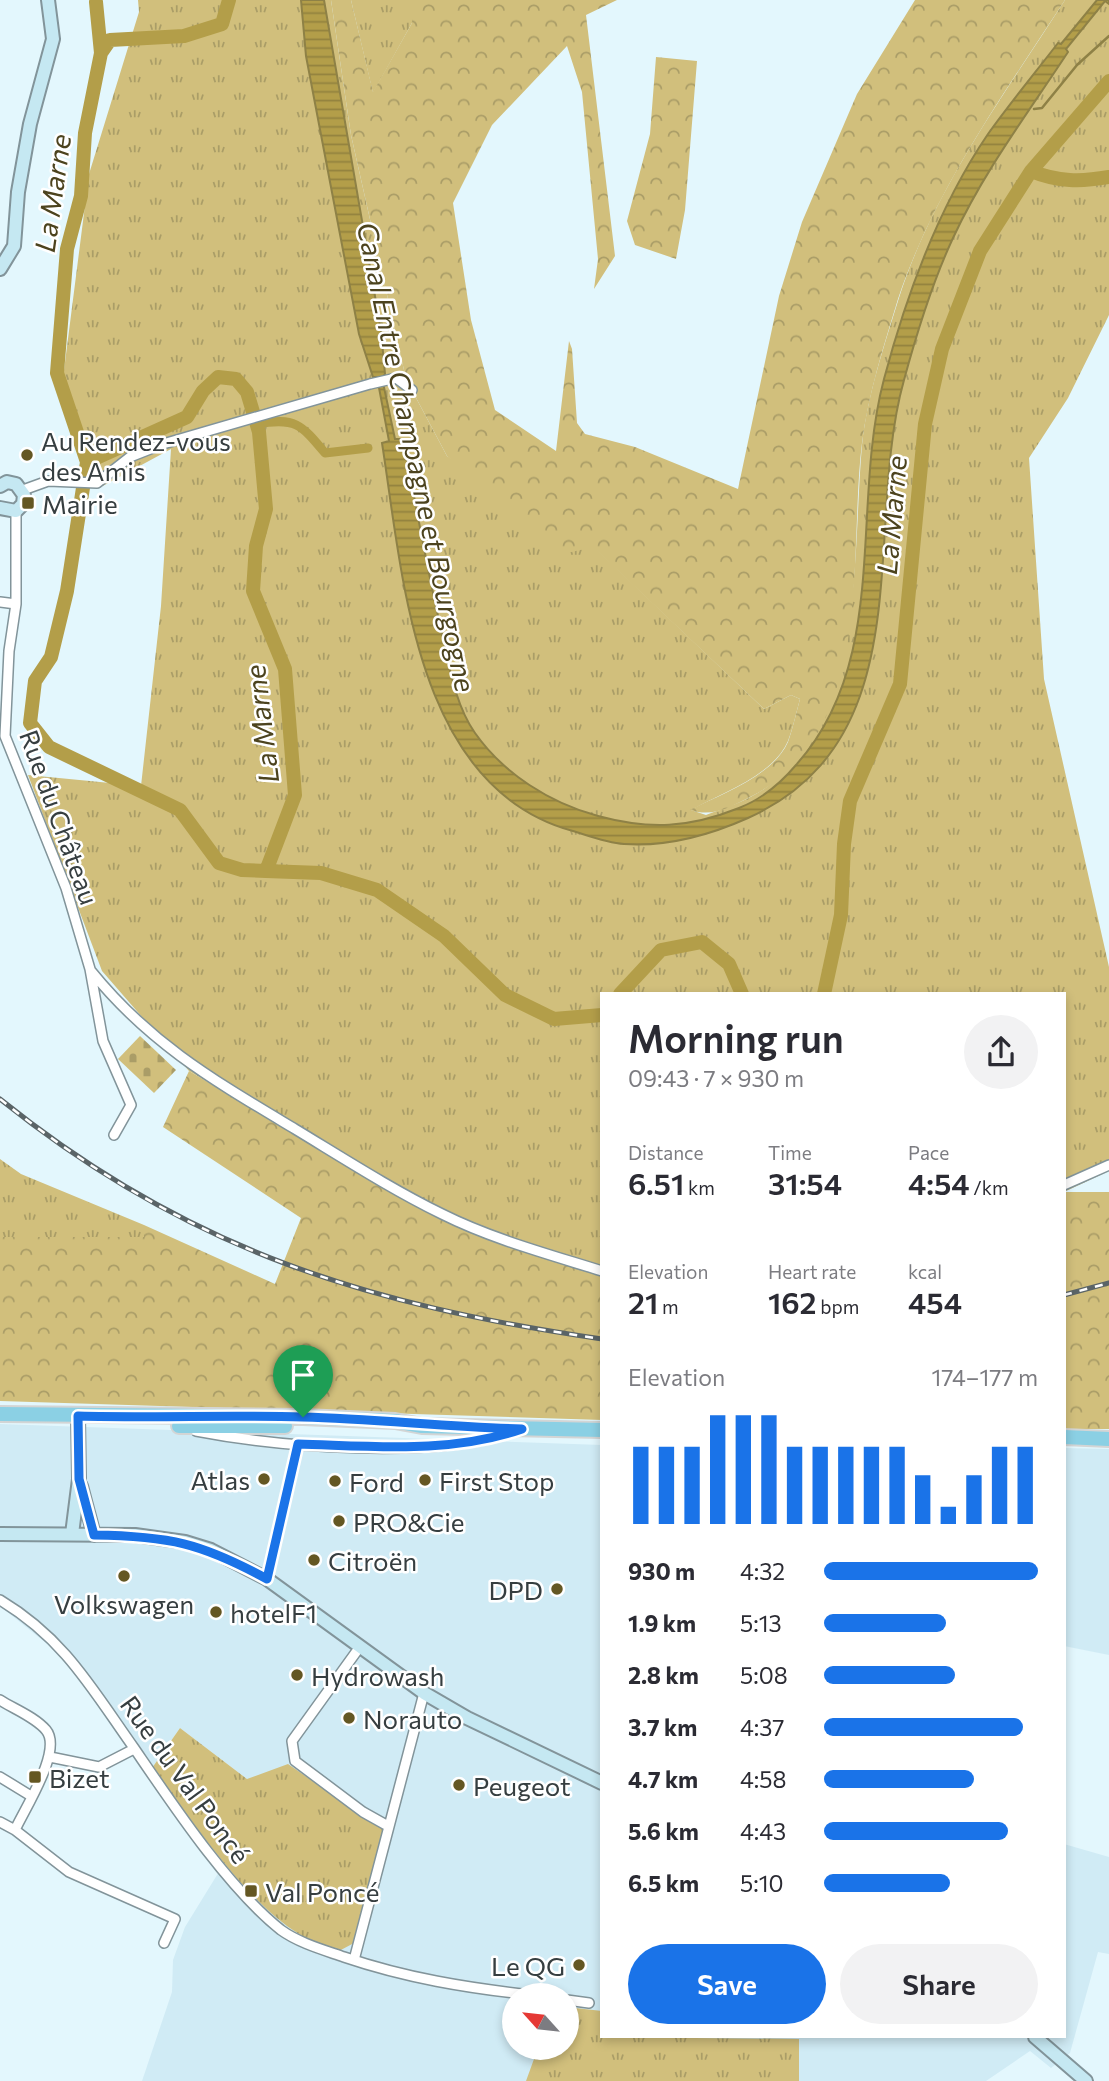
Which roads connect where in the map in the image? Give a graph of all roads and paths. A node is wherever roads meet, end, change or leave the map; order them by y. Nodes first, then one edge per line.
1 (48, 0) edge
2 (0, 269) edge
3 (412, 390) dead end
4 (0, 486) edge
5 (23, 490) junction
6 (0, 508) edge
7 (16, 511) junction
8 (0, 602) edge
9 (16, 604) junction
10 (90, 969) junction
11 (114, 1135) dead end
12 (1109, 1165) edge
13 (1066, 1184) edge
14 (600, 1270) edge
15 (0, 1414) edge
16 (78, 1420) junction
17 (0, 1423) edge
18 (170, 1426) junction
19 (422, 1426) junction
20 (522, 1429) junction
21 (600, 1430) edge
22 (1066, 1437) edge
23 (1109, 1439) edge
24 (298, 1444) junction
25 (79, 1479) junction
26 (0, 1534) edge
27 (72, 1534) junction
28 (94, 1535) junction
29 (267, 1579) junction
30 (0, 1600) edge
31 (359, 1648) junction
32 (425, 1693) junction
33 (0, 1700) edge
34 (134, 1749) junction
35 (50, 1757) junction
36 (0, 1777) edge
37 (600, 1782) edge
38 (31, 1796) junction
39 (0, 1822) edge
40 (388, 1826) junction
41 (15, 1829) junction
42 (164, 1943) dead end
43 (354, 1960) junction
44 (502, 1992) edge
45 (579, 2002) edge
46 (589, 2003) dead end
47 (1036, 2038) edge
48 (1067, 2063) junction
49 (1086, 2081) edge
50 (1096, 2081) edge

1 - 2 main road
3 - 5 street
4 - 5 main road
5 - 7 main road
6 - 7 main road
7 - 9 street, Rue du Château
8 - 9 street
9 - 10 street, Rue du Château
10 - 11 street
10 - 14 street
12 - 13 street
15 - 16 main road
16 - 17 main road
16 - 18 main road
16 - 19 main road
16 - 25 main road
18 - 19 main road
18 - 24 street
19 - 20 main road
20 - 21 main road
20 - 24 street
22 - 23 main road
24 - 29 street
25 - 27 main road
25 - 28 main road
26 - 27 main road
27 - 28 main road
28 - 29 main road
29 - 31 main road
30 - 34 street, Rue du Val Poncé
31 - 32 main road
31 - 40 street
32 - 37 main road
32 - 40 street
33 - 35 street
34 - 35 street
34 - 43 street, Rue du Val Poncé
35 - 38 street
36 - 38 street
38 - 41 street
39 - 41 street
40 - 43 street
41 - 42 street
43 - 44 street, Rue du Val Poncé
45 - 46 street
47 - 48 main road
48 - 49 main road
48 - 50 main road

